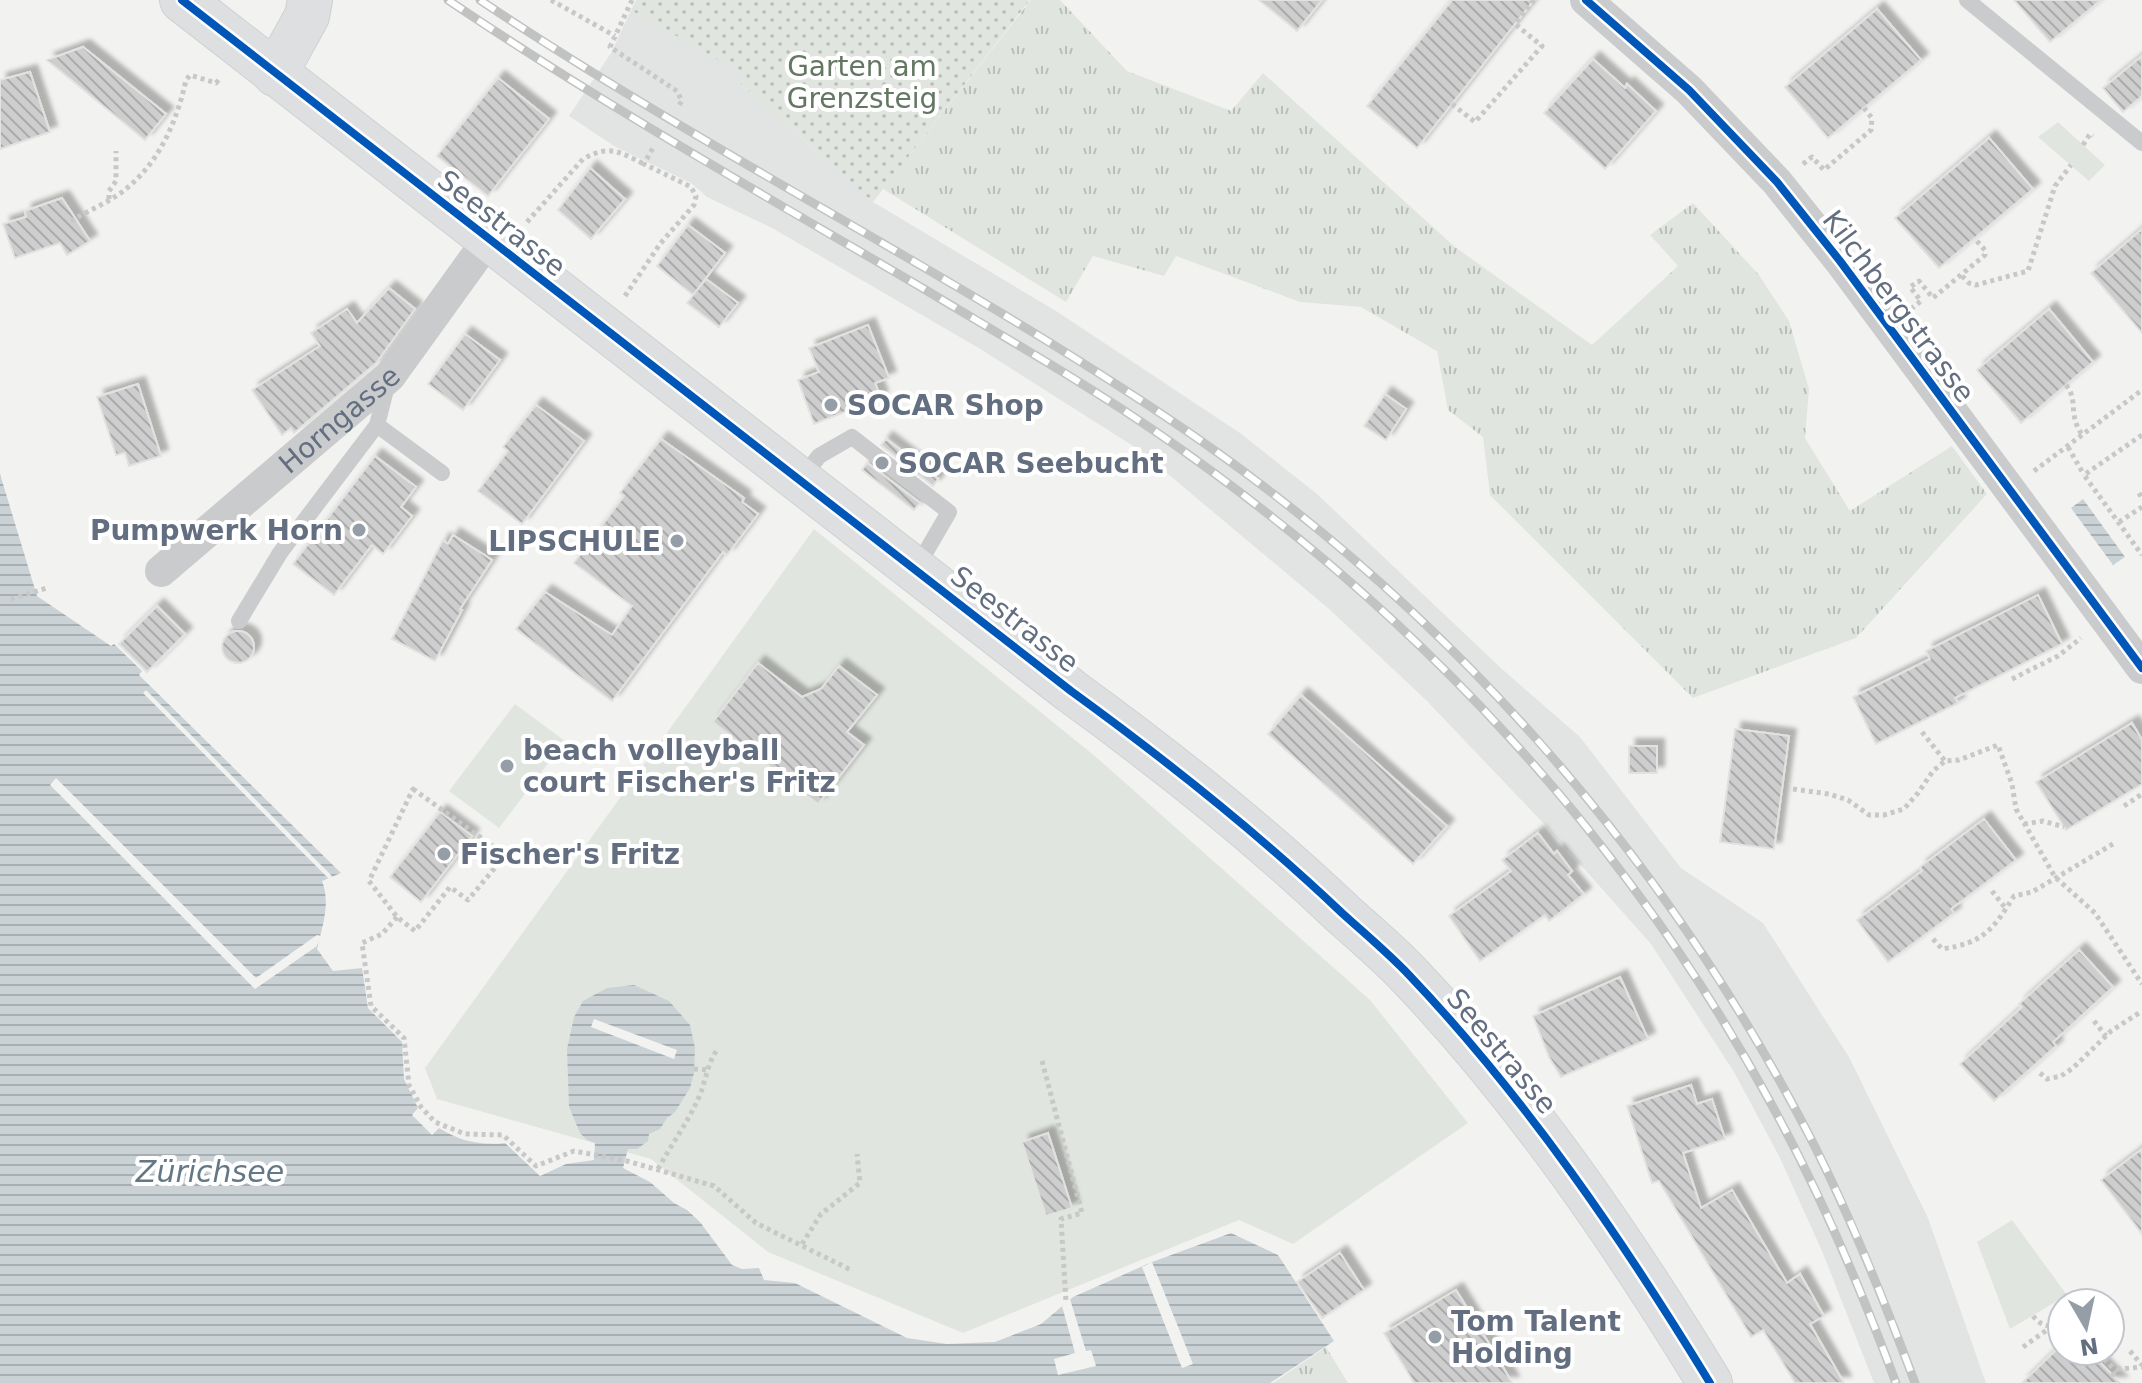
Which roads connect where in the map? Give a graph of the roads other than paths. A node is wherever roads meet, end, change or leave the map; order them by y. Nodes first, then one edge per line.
1 (182, 0) edge
2 (310, 0) edge
3 (1586, 0) edge
4 (1967, 0) edge
5 (275, 74) junction
6 (2142, 143) edge
7 (488, 240) junction
8 (390, 376) junction
9 (377, 425) junction
10 (442, 473) dead end
11 (800, 480) junction
12 (916, 569) junction
13 (161, 571) dead end
14 (239, 621) dead end
15 (2142, 668) edge
16 (1710, 1383) edge

1 - 5 main road, Seestrasse
2 - 5 main road
3 - 15 street, Kilchbergstrasse
4 - 6 lane
5 - 7 main road, Seestrasse
7 - 8 street, Horngasse
7 - 11 main road, Seestrasse
8 - 9 lane
8 - 13 street, Horngasse
9 - 10 lane
9 - 14 lane
11 - 12 main road, Seestrasse
11 - 12 lane
12 - 16 main road, Seestrasse

